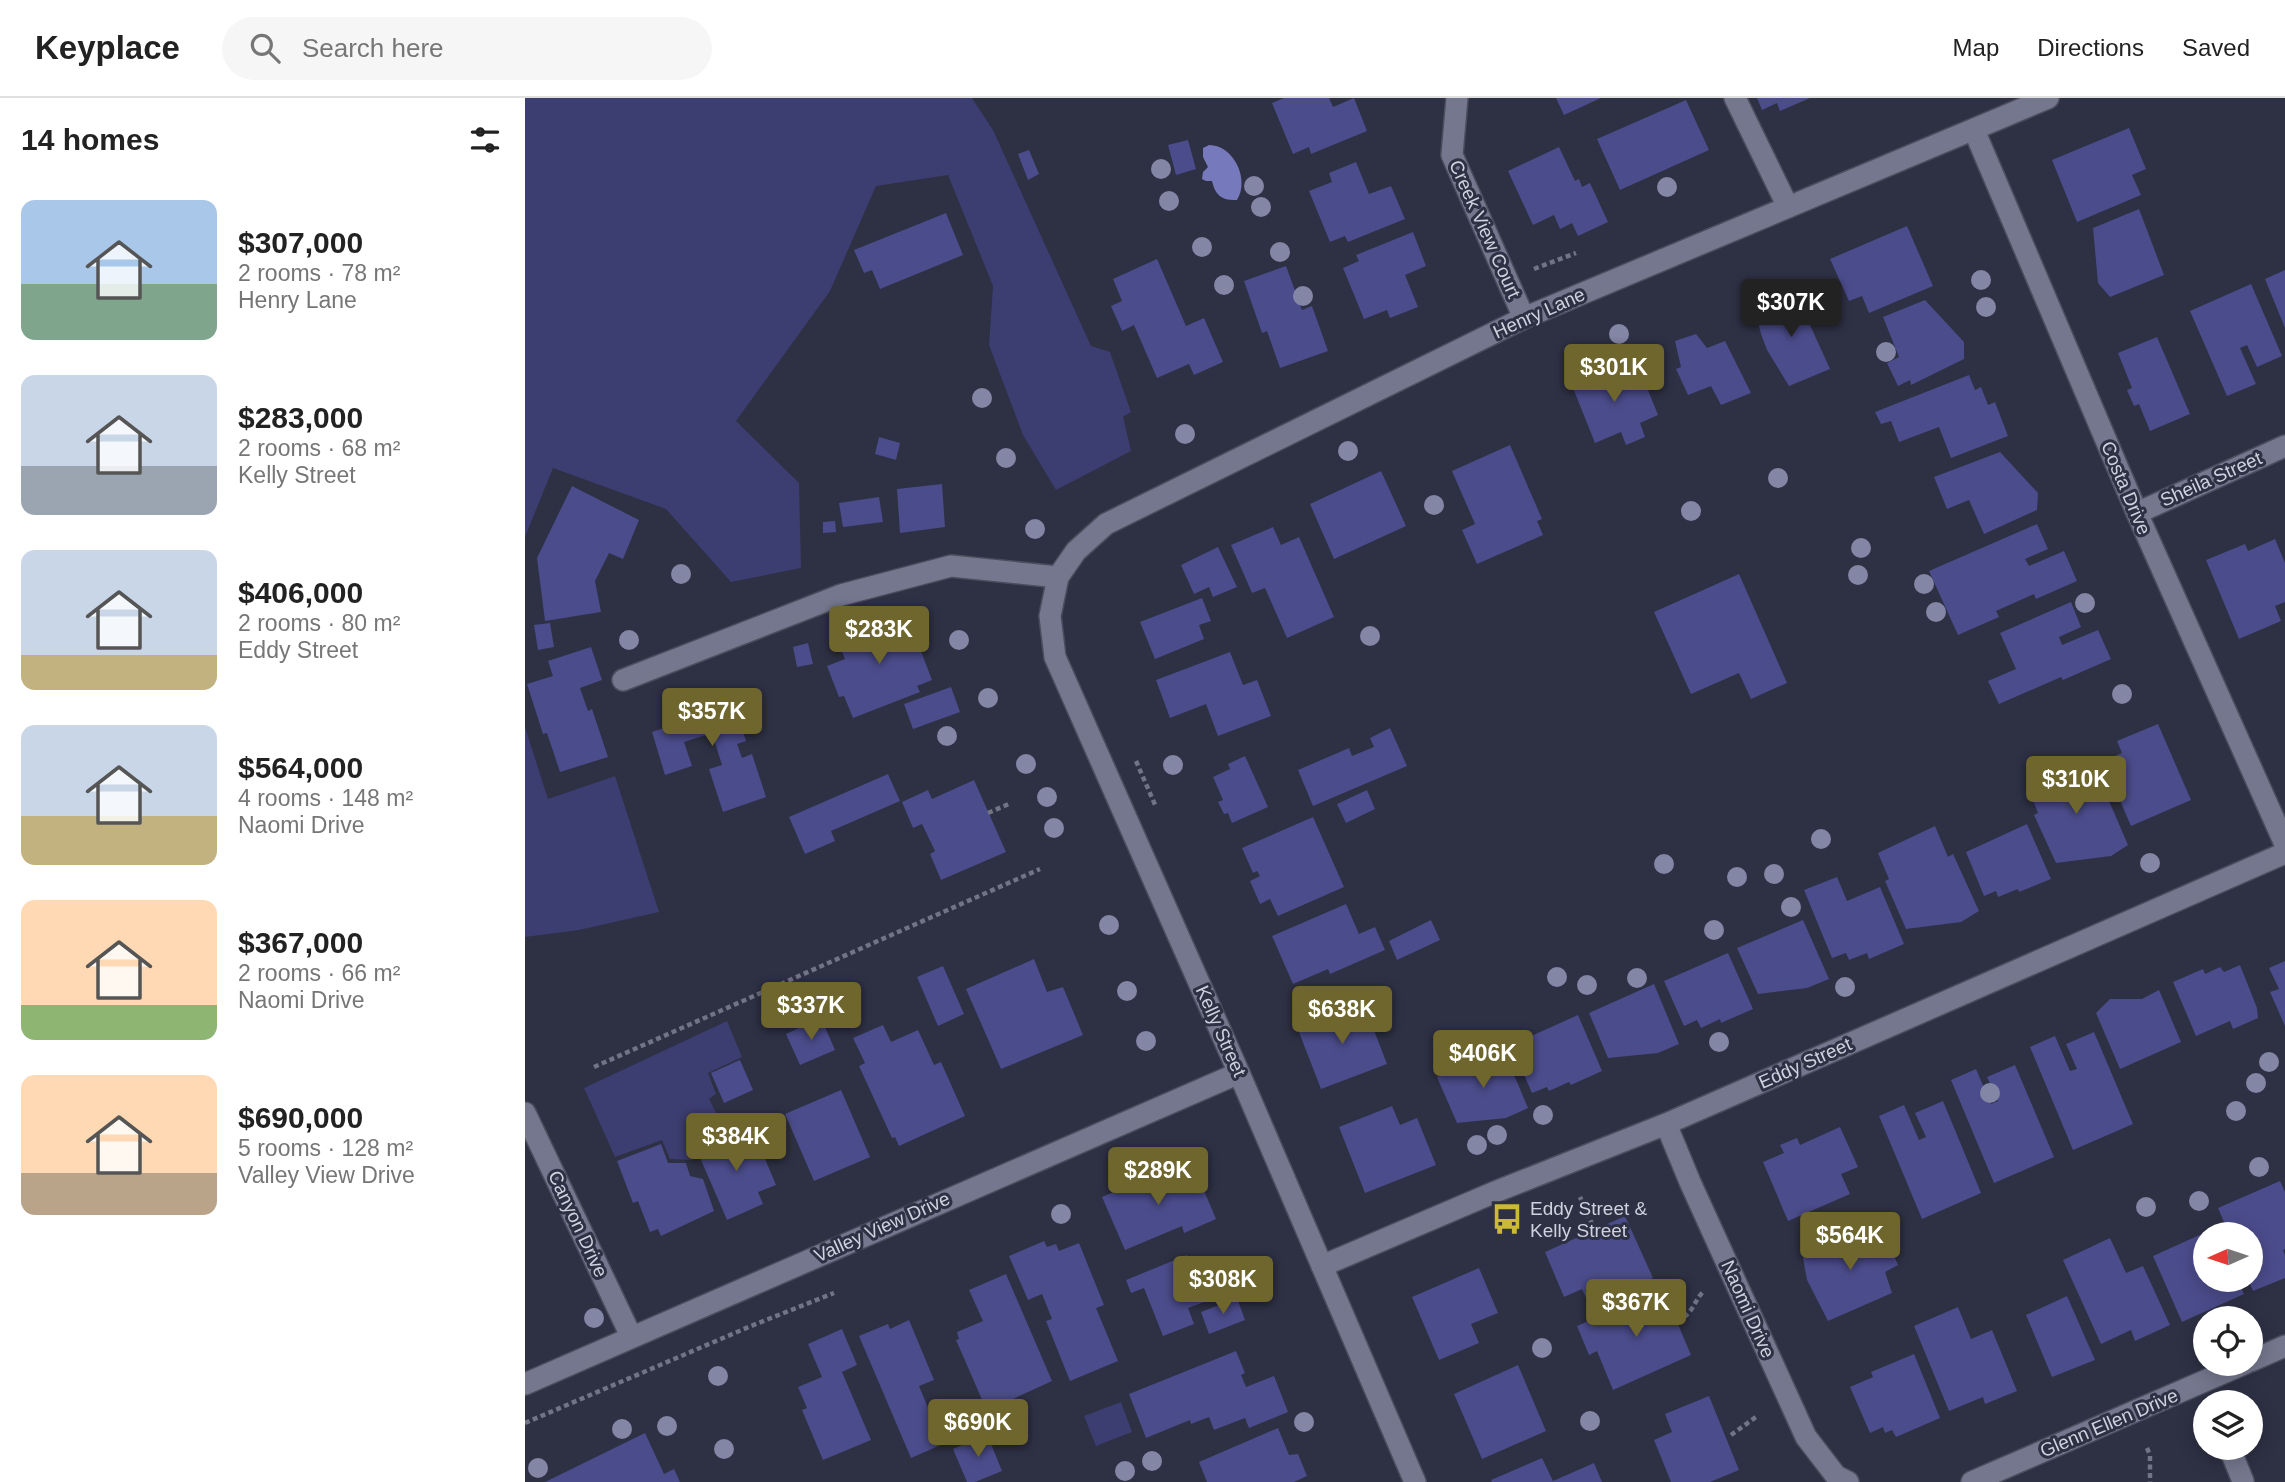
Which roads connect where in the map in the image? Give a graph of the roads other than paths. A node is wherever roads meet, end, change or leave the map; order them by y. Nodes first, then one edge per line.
1 (1457, 98) edge
2 (1735, 98) edge
3 (2048, 98) edge
4 (1974, 130) junction
5 (1788, 207) junction
6 (1524, 318) junction
7 (2285, 446) edge
8 (2137, 513) junction
9 (1058, 577) junction
10 (623, 680) dead end
11 (2285, 844) edge
12 (2285, 853) edge
13 (1239, 1073) junction
14 (525, 1113) edge
15 (1666, 1124) junction
16 (1322, 1266) junction
17 (631, 1336) junction
18 (2285, 1346) edge
19 (2263, 1356) edge
20 (2228, 1376) edge
21 (525, 1384) edge
22 (2208, 1390) edge
23 (2193, 1397) edge
24 (2234, 1460) edge
25 (2243, 1481) edge
26 (1415, 1482) edge
27 (1848, 1482) edge
28 (1972, 1482) edge

1 - 6 street, Creek View Court
2 - 5 street
3 - 4 street, Henry Lane
4 - 5 street, Henry Lane
4 - 8 street, Costa Drive
5 - 6 street, Henry Lane
6 - 9 street, Henry Lane
7 - 8 street, Sheila Street
8 - 11 street, Costa Drive
9 - 10 street
9 - 13 street, Kelly Street
12 - 15 street, Eddy Street
13 - 16 street, Kelly Street
13 - 17 street, Valley View Drive
14 - 17 street, Canyon Drive
15 - 16 street, Eddy Street
15 - 27 street, Naomi Drive
16 - 26 street, Kelly Street
17 - 21 street, Valley View Drive
18 - 19 street
20 - 22 street, Glenn Ellen Drive
23 - 28 street, Glenn Ellen Drive
24 - 25 street

